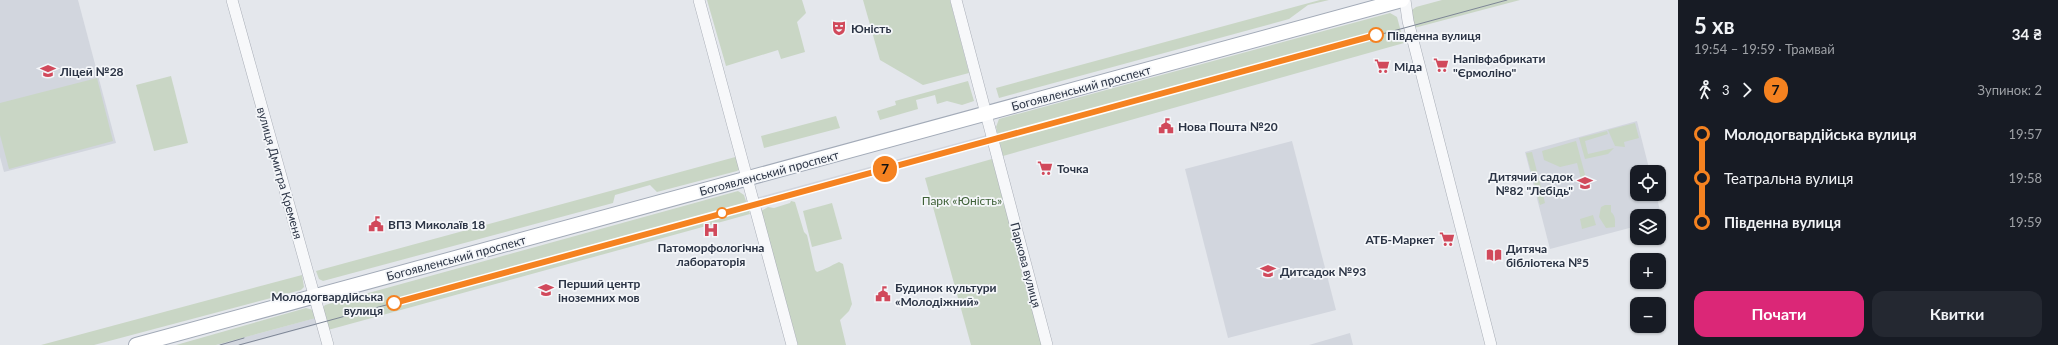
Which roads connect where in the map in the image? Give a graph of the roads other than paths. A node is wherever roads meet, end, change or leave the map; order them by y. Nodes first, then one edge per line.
1 (232, 0) edge
2 (699, 0) edge
3 (956, 0) edge
4 (1402, 0) edge
5 (1405, 0) edge
6 (987, 113) junction
7 (748, 178) junction
8 (315, 296) junction
9 (136, 345) edge
10 (328, 345) edge
11 (792, 345) edge
12 (1047, 345) edge
13 (1491, 345) edge

1 - 8 street, вулиця Дмитра Кременя
2 - 7 street
3 - 6 street, Паркова вулиця
4 - 6 main road, Богоявленський проспект
5 - 13 street
6 - 7 main road, Богоявленський проспект
6 - 12 street, Паркова вулиця
7 - 8 main road, Богоявленський проспект
7 - 11 street
8 - 9 main road, Богоявленський проспект
8 - 10 street, вулиця Дмитра Кременя

